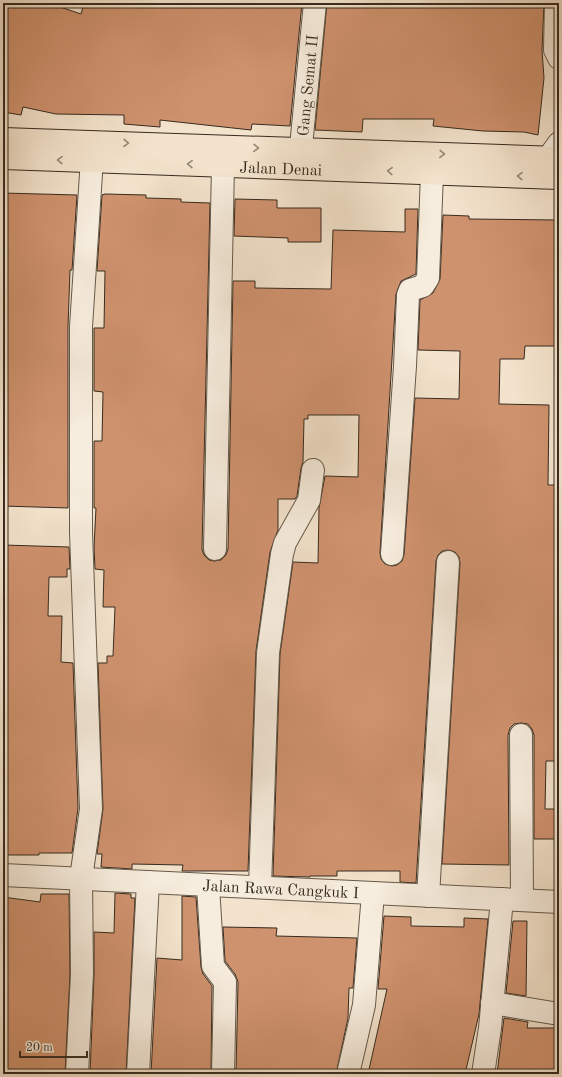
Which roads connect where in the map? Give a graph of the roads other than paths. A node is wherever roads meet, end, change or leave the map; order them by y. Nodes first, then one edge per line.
1 (315, 3) edge
2 (556, 3) edge
3 (559, 58) edge
4 (3, 139) edge
5 (93, 151) junction
6 (3, 158) edge
7 (300, 158) junction
8 (554, 163) edge
9 (223, 165) junction
10 (432, 173) junction
11 (313, 470) dead end
12 (215, 549) dead end
13 (392, 554) dead end
14 (448, 562) dead end
15 (521, 735) dead end
16 (3, 875) edge
17 (81, 878) junction
18 (148, 882) junction
19 (208, 886) junction
20 (260, 887) junction
21 (373, 893) junction
22 (428, 896) junction
23 (512, 900) junction
24 (559, 902) edge
25 (492, 1003) junction
26 (559, 1014) edge
27 (77, 1074) edge
28 (138, 1074) edge
29 (223, 1074) edge
30 (348, 1074) edge
31 (483, 1074) edge

1 - 7 street, Gang Semat II
2 - 3 street
4 - 5 main road, Jalan Denai
5 -> 6 main road, Jalan Denai
5 -> 7 main road, Jalan Denai
9 -> 5 main road, Jalan Denai
5 - 17 street
7 -> 8 main road, Jalan Denai
7 - 9 main road, Jalan Denai
10 -> 7 main road, Jalan Denai
8 -> 10 main road, Jalan Denai
9 - 12 street
10 - 13 street
11 - 20 street
14 - 22 street
15 - 23 street
16 - 17 street, Jalan Rawa Cangkuk I
17 - 18 street, Jalan Rawa Cangkuk I
17 - 27 street
18 - 19 street, Jalan Rawa Cangkuk I
18 - 28 street
19 - 20 street, Jalan Rawa Cangkuk I
19 - 29 street
20 - 21 street, Jalan Rawa Cangkuk I
21 - 22 street, Jalan Rawa Cangkuk I
21 - 30 street
22 - 23 street, Jalan Rawa Cangkuk I
23 - 24 street, Jalan Rawa Cangkuk I
23 - 25 street
25 - 26 street
25 - 31 street

